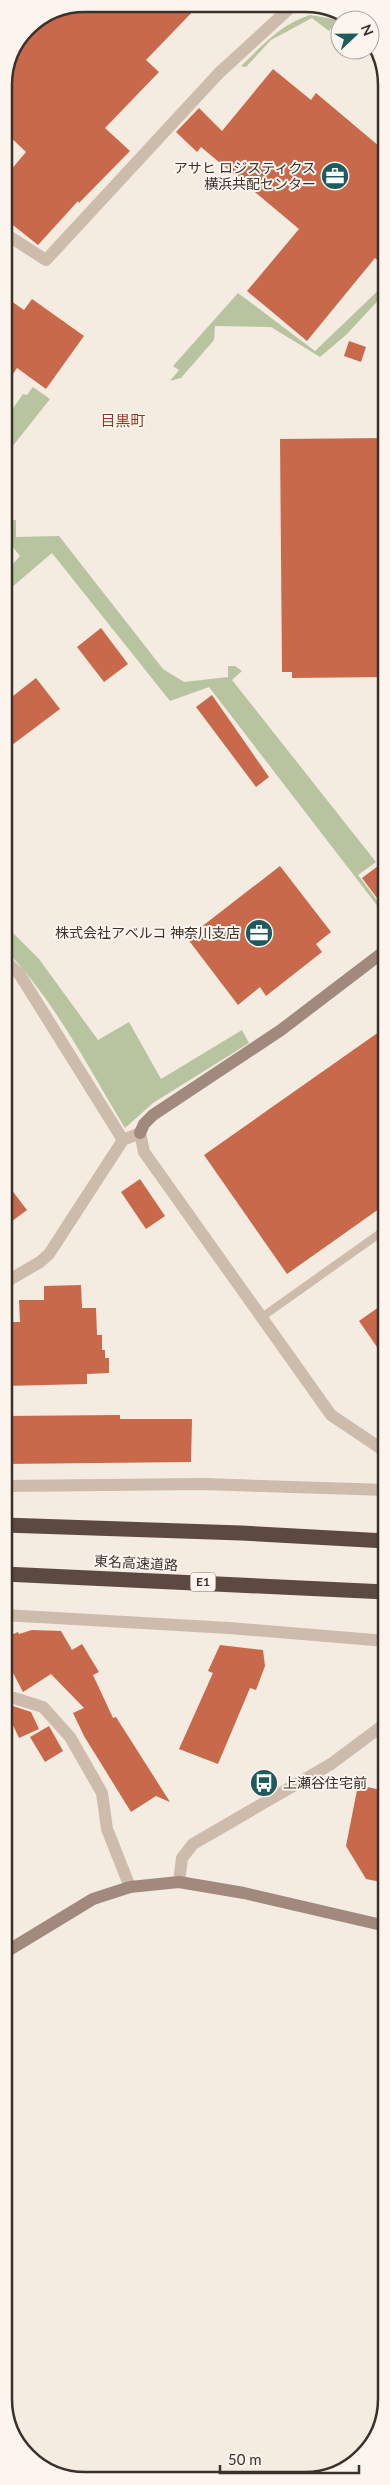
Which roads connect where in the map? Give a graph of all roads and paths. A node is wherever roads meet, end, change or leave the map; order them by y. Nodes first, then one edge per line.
1 (286, 12) edge
2 (12, 238) edge
3 (377, 957) edge
4 (12, 968) edge
5 (140, 1133) junction
6 (123, 1140) junction
7 (377, 1235) edge
8 (13, 1278) edge
9 (262, 1317) junction
10 (378, 1446) edge
11 (13, 1486) edge
12 (378, 1490) edge
13 (13, 1525) edge
14 (378, 1541) edge
15 (13, 1574) edge
16 (378, 1592) edge
17 (13, 1616) edge
18 (378, 1640) edge
19 (13, 1698) edge
20 (378, 1729) edge
21 (179, 1882) junction
22 (130, 1887) junction
23 (378, 1924) edge
24 (13, 1948) edge

1 - 2 street
3 - 5 street
4 - 6 street
5 - 6 street
5 - 9 street
6 - 8 street
7 - 9 lane
9 - 10 street
11 - 12 street
13 - 14 highway
15 - 16 highway, 東名高速道路 / E1
17 - 18 street
19 - 22 street
20 - 21 street
21 - 22 street
21 - 23 street
22 - 24 street

